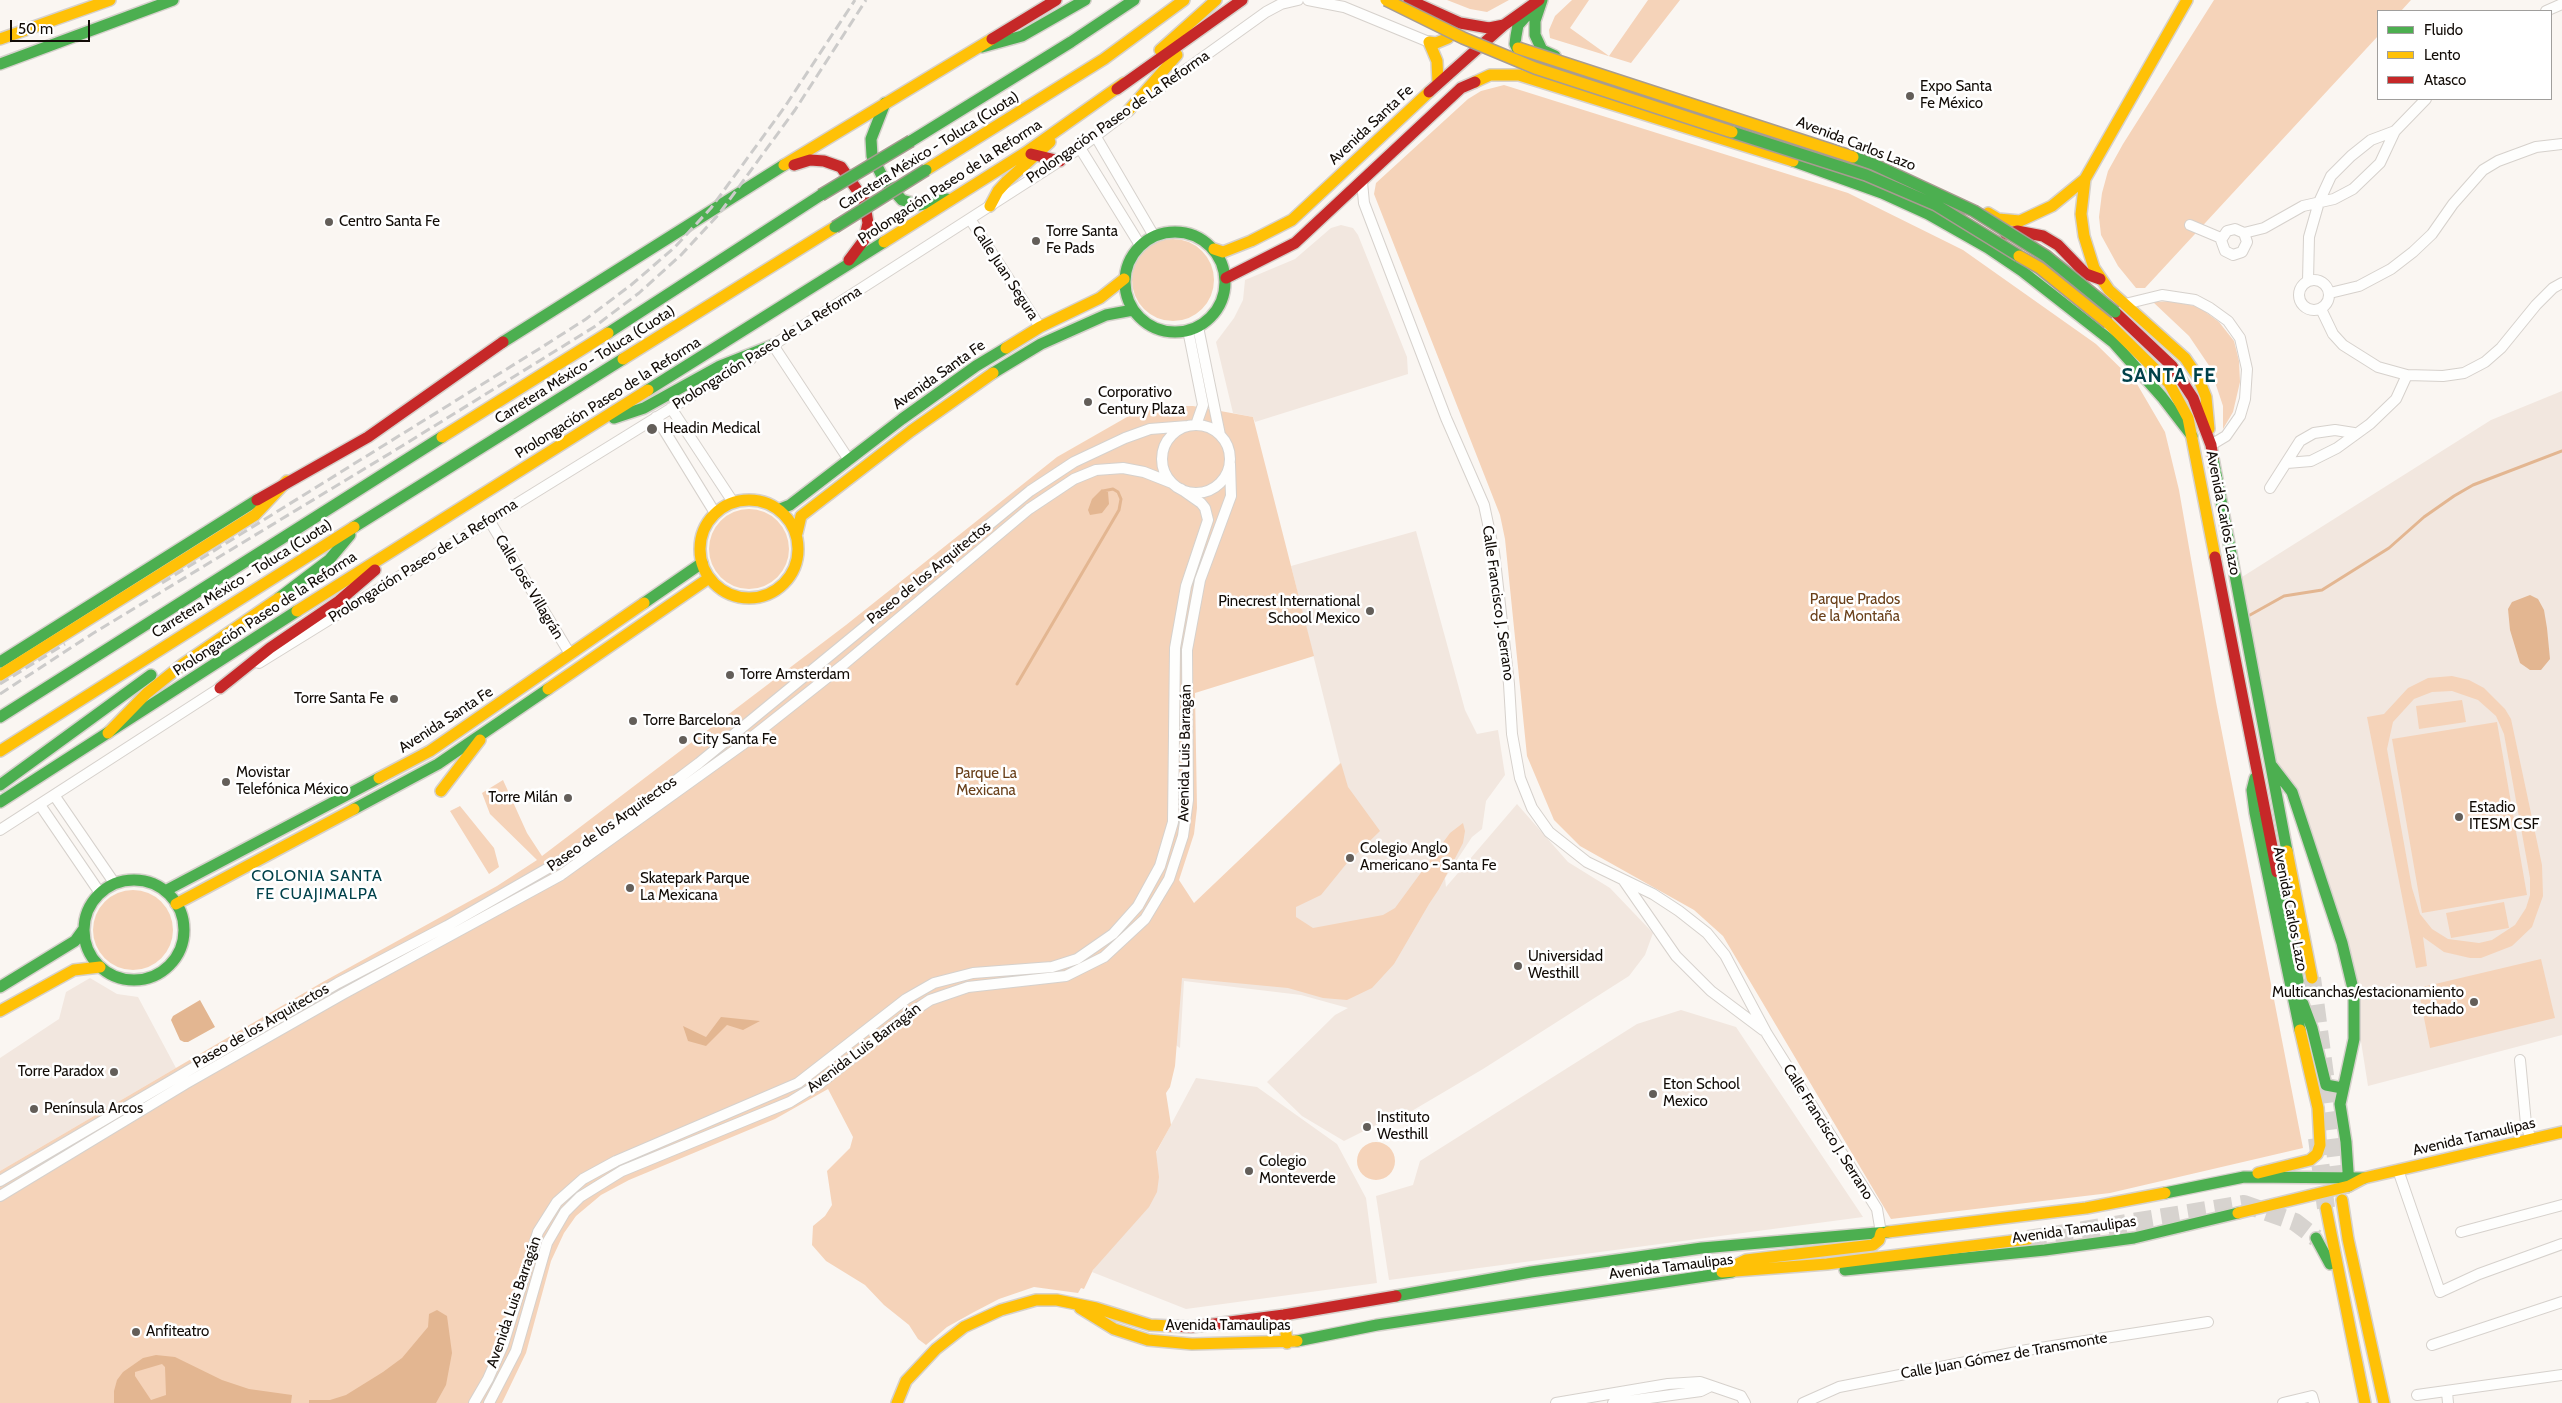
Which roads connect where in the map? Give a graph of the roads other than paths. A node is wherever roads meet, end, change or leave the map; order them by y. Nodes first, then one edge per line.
1 (110, 0) edge
2 (173, 0) edge
3 (1056, 0) edge
4 (1085, 0) edge
5 (1134, 0) edge
6 (1184, 0) edge
7 (1216, 0) edge
8 (1242, 0) edge
9 (1298, 0) edge
10 (1308, 0) edge
11 (1386, 0) edge
12 (1404, 0) edge
13 (1409, 0) edge
14 (1540, 0) edge
15 (2187, 0) edge
16 (2562, 4) edge
17 (2548, 10) edge
18 (1445, 16) junction
19 (1504, 25) junction
20 (1199, 31) junction
21 (0, 39) edge
22 (1429, 42) junction
23 (982, 46) junction
24 (0, 64) edge
25 (1538, 81) junction
26 (1438, 83) junction
27 (1116, 89) junction
28 (2425, 100) edge
29 (886, 102) junction
30 (1128, 111) junction
31 (1064, 126) junction
32 (2395, 131) junction
33 (1096, 137) junction
34 (2562, 144) edge
35 (1080, 148) junction
36 (1025, 153) junction
37 (1038, 156) junction
38 (1875, 158) junction
39 (1060, 161) junction
40 (1822, 170) junction
41 (772, 172) junction
42 (1342, 173) junction
43 (2085, 179) junction
44 (1362, 182) junction
45 (956, 198) junction
46 (2319, 202) junction
47 (990, 206) junction
48 (970, 219) junction
49 (2190, 225) dead end
50 (2244, 233) junction
51 (1154, 236) junction
52 (2221, 238) junction
53 (1140, 245) junction
54 (1214, 248) junction
55 (1988, 248) junction
56 (842, 269) junction
57 (1226, 278) junction
58 (1124, 279) junction
59 (2100, 279) junction
60 (2308, 281) junction
61 (2562, 284) edge
62 (2330, 293) junction
63 (2125, 304) junction
64 (2321, 309) junction
65 (1133, 310) junction
66 (1040, 327) junction
67 (1193, 328) junction
68 (773, 346) junction
69 (2407, 375) junction
70 (671, 408) junction
71 (656, 417) junction
72 (596, 423) junction
73 (1192, 426) junction
74 (2354, 433) junction
75 (1220, 435) junction
76 (2193, 438) junction
77 (2211, 445) junction
78 (849, 460) junction
79 (2288, 463) junction
80 (1230, 464) junction
81 (287, 481) junction
82 (1176, 486) junction
83 (2270, 488) dead end
84 (733, 502) junction
85 (780, 509) junction
86 (715, 513) junction
87 (489, 520) junction
88 (360, 522) junction
89 (797, 533) junction
90 (412, 537) junction
91 (702, 563) junction
92 (709, 578) junction
93 (256, 588) junction
94 (897, 599) junction
95 (906, 610) junction
96 (570, 654) junction
97 (0, 662) edge
98 (1174, 666) junction
99 (1186, 668) junction
100 (0, 675) edge
101 (220, 688) junction
102 (0, 717) edge
103 (488, 730) junction
104 (108, 733) junction
105 (0, 751) edge
106 (2272, 766) junction
107 (0, 785) edge
108 (441, 791) dead end
109 (54, 795) junction
110 (0, 802) edge
111 (40, 804) junction
112 (0, 830) edge
113 (542, 872) junction
114 (1622, 878) junction
115 (549, 883) junction
116 (115, 884) junction
117 (164, 891) junction
118 (100, 893) junction
119 (176, 904) junction
120 (83, 930) junction
121 (100, 967) junction
122 (2312, 978) tunnel mouth
123 (338, 982) junction
124 (934, 983) junction
125 (2294, 985) junction
126 (0, 988) edge
127 (343, 994) junction
128 (939, 996) junction
129 (0, 1011) edge
130 (1767, 1034) junction
131 (2520, 1060) dead end
132 (2342, 1088) junction
133 (108, 1124) junction
134 (2562, 1132) edge
135 (2532, 1140) junction
136 (2398, 1170) junction
137 (2244, 1177) junction
138 (0, 1181) edge
139 (2349, 1182) junction
140 (0, 1196) edge
141 (562, 1196) junction
142 (2342, 1200) tunnel mouth
143 (2562, 1205) edge
144 (571, 1206) junction
145 (2326, 1208) tunnel mouth
146 (1881, 1232) junction
147 (2461, 1232) dead end
148 (2316, 1238) tunnel mouth
149 (2028, 1239) tunnel mouth
150 (2562, 1244) edge
151 (1722, 1272) junction
152 (2339, 1280) junction
153 (2562, 1302) edge
154 (1076, 1305) junction
155 (1284, 1315) junction
156 (2208, 1322) dead end
157 (1287, 1343) junction
158 (2432, 1345) dead end
159 (2562, 1376) edge
160 (1668, 1384) junction
161 (1709, 1387) junction
162 (2447, 1392) junction
163 (1670, 1395) junction
164 (2417, 1396) dead end
165 (474, 1403) edge
166 (489, 1403) edge
167 (897, 1403) edge
168 (1556, 1403) edge
169 (1612, 1403) edge
170 (1746, 1403) edge
171 (1803, 1403) edge
172 (2283, 1403) edge
173 (2314, 1403) edge
174 (2365, 1403) edge
175 (2384, 1403) edge
176 (2448, 1403) edge

1 - 21 main road
2 - 24 main road
3 - 23 main road
4 - 23 main road
5 - 102 main road, Carretera México - Toluca (Cuota), bridge
6 - 88 main road, Carretera México - Toluca (Cuota), bridge
7 - 27 main road, Prolongación Paseo de la Reforma
8 - 20 main road
9 - 30 street, Prolongación Paseo de La Reforma
10 - 22 street
11 - 76 main road, Avenida Carlos Lazo, bridge
12 - 77 main road, Avenida Carlos Lazo, bridge
13 - 18 main road
14 - 19 main road, Avenida Santa Fe
14 - 25 main road
14 - 38 main road, Avenida Carlos Lazo
15 - 43 main road
16 - 17 street
18 - 19 main road
18 - 22 main road
19 - 26 main road, Avenida Santa Fe
20 - 27 main road
20 - 30 main road
22 - 26 main road
23 - 29 main road
25 - 40 main road, Avenida Carlos Lazo
25 - 44 main road, Avenida Carlos Lazo
26 - 42 main road, Avenida Santa Fe
27 - 31 main road, Prolongación Paseo de la Reforma
28 - 32 street
29 - 41 main road
29 - 45 main road
30 - 33 street, Prolongación Paseo de La Reforma
31 - 36 main road, Prolongación Paseo de la Reforma
31 - 37 main road
32 - 46 street
32 - 46 street
33 - 35 street, Prolongación Paseo de La Reforma
33 - 51 street
34 - 62 street
35 - 39 street, Prolongación Paseo de La Reforma
35 - 53 street
36 - 37 main road
36 - 45 main road, Prolongación Paseo de la Reforma
37 - 39 main road
37 - 47 main road
38 - 40 main road
38 - 43 main road, Avenida Carlos Lazo
39 - 47 street, Prolongación Paseo de La Reforma
40 - 55 main road, Avenida Carlos Lazo
41 - 56 main road
41 - 81 main road
42 - 44 main road
42 - 54 main road, Avenida Santa Fe
43 - 59 main road, Avenida Carlos Lazo
44 - 57 main road
44 - 114 street, Calle Francisco J. Serrano
45 - 56 main road, Prolongación Paseo de la Reforma
46 - 50 street
46 - 60 street
47 - 48 street, Prolongación Paseo de La Reforma
48 - 66 street, Calle Juan Segura
48 - 68 street, Prolongación Paseo de La Reforma
49 - 52 street
50 - 52 street
50 - 52 street
51 - 53 main road
51 - 54 main road
53 - 58 main road
54 - 57 main road
55 - 59 main road
55 - 76 main road, Avenida Carlos Lazo
56 - 72 main road, Prolongación Paseo de la Reforma
57 - 67 main road
58 - 65 main road
58 - 66 main road, Avenida Santa Fe
59 - 63 main road, Avenida Carlos Lazo
60 - 62 street
60 - 64 street
61 - 69 street
62 - 64 street
63 - 77 main road, Avenida Carlos Lazo
63 - 77 street
64 - 69 street
65 - 67 main road
65 - 89 main road, Avenida Santa Fe
66 - 78 main road, Avenida Santa Fe
67 - 73 street
67 - 75 street
68 - 70 street, Prolongación Paseo de La Reforma
68 - 72 main road
68 - 78 street
69 - 74 street
70 - 71 street, Prolongación Paseo de La Reforma
70 - 84 street
71 - 86 street
71 - 87 street, Prolongación Paseo de La Reforma
72 - 90 main road, Prolongación Paseo de la Reforma
73 - 75 street
73 - 82 street
73 - 94 street, Paseo de los Arquitectos
74 - 79 street
74 - 79 street
75 - 80 street
76 - 125 main road, Avenida Carlos Lazo
77 - 106 main road, Avenida Carlos Lazo
78 - 85 main road, Avenida Santa Fe
79 - 83 street
80 - 82 street
80 - 99 street, Avenida Luis Barragán
81 - 97 main road
81 - 100 main road
82 - 95 street, Paseo de los Arquitectos
82 - 98 street, Avenida Luis Barragán
84 - 85 main road
84 - 86 main road
85 - 89 main road
86 - 91 main road
87 - 96 street, Calle José Villagrán
87 - 101 street, Prolongación Paseo de La Reforma
88 - 93 main road, Carretera México - Toluca (Cuota)
88 - 104 main road
89 - 92 main road
90 - 101 main road
90 - 104 main road, Prolongación Paseo de la Reforma
91 - 92 main road
91 - 96 main road, Avenida Santa Fe
92 - 103 main road, Avenida Santa Fe
93 - 105 main road, Carretera México - Toluca (Cuota)
93 - 107 main road
94 - 95 street
94 - 113 street, Paseo de los Arquitectos
95 - 115 street, Paseo de los Arquitectos
96 - 117 main road, Avenida Santa Fe
98 - 99 street
98 - 124 street, Avenida Luis Barragán
99 - 128 street, Avenida Luis Barragán
101 - 109 street, Prolongación Paseo de La Reforma
103 - 108 main road
103 - 119 main road, Avenida Santa Fe
104 - 110 main road, Prolongación Paseo de la Reforma
106 - 122 main road, Avenida Carlos Lazo
106 - 132 main road, Avenida Carlos Lazo
109 - 111 street, Prolongación Paseo de La Reforma
109 - 116 street
111 - 112 street, Prolongación Paseo de La Reforma
111 - 118 street
113 - 115 street
113 - 123 street, Paseo de los Arquitectos
114 - 130 street, Calle Francisco J. Serrano
114 - 130 street, Calle Francisco J. Serrano
115 - 127 street, Paseo de los Arquitectos
116 - 117 main road
116 - 118 main road
117 - 119 main road
118 - 120 main road
119 - 121 main road
120 - 121 main road
120 - 126 main road
121 - 129 main road
123 - 127 street
123 - 133 street, Paseo de los Arquitectos
124 - 128 street
124 - 141 street, Avenida Luis Barragán
125 - 132 main road
125 - 137 main road, Avenida Carlos Lazo
127 - 133 street, Paseo de los Arquitectos
128 - 144 street, Avenida Luis Barragán
130 - 146 street, Calle Francisco J. Serrano
131 - 135 street
132 - 139 main road, Avenida Carlos Lazo
133 - 138 street, Paseo de los Arquitectos
133 - 140 street, Paseo de los Arquitectos
134 - 135 main road, Avenida Tamaulipas
135 - 136 main road, Avenida Tamaulipas
136 - 139 main road, Avenida Tamaulipas
136 - 150 street
137 - 139 main road, Avenida Tamaulipas
137 - 146 main road, Avenida Tamaulipas
139 - 151 main road, Avenida Tamaulipas
141 - 144 street
141 - 165 street, Avenida Luis Barragán
142 - 175 main road
143 - 147 street
144 - 166 street, Avenida Luis Barragán
145 - 152 main road
146 - 151 main road
146 - 155 main road, Avenida Tamaulipas
148 - 152 main road
149 - 151 main road
151 - 157 main road, Avenida Tamaulipas
152 - 174 main road
153 - 158 street
154 - 155 main road, Avenida Tamaulipas
154 - 157 main road, Avenida Tamaulipas
154 - 167 main road, Avenida Tamaulipas
155 - 157 main road
156 - 171 street, Calle Juan Gómez de Transmonte
159 - 162 street
160 - 161 street
160 - 163 street
160 - 168 street
161 - 163 street
161 - 170 street
162 - 164 street
162 - 176 street
163 - 169 street
172 - 173 street

